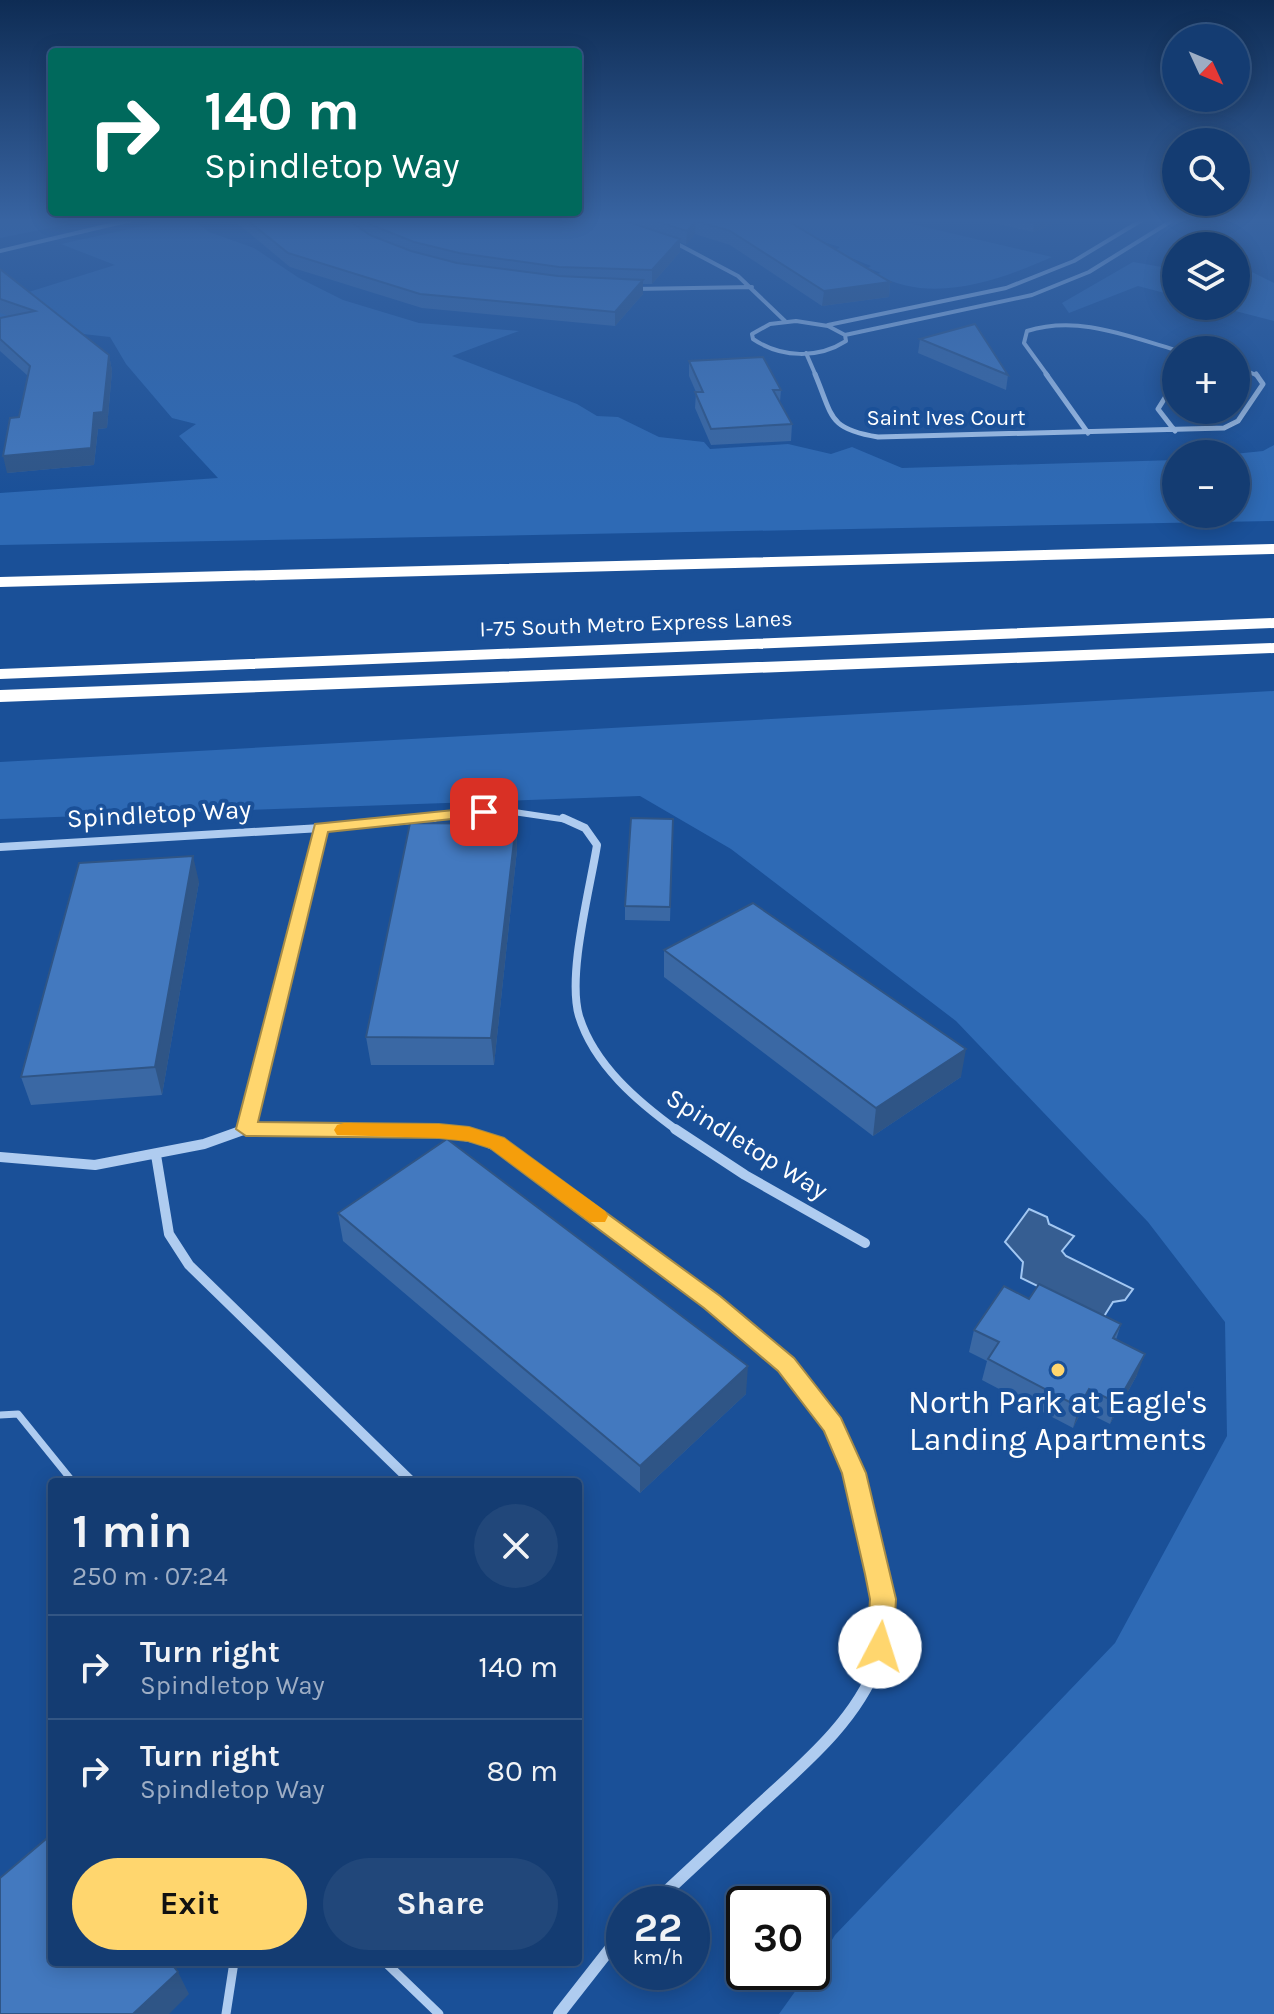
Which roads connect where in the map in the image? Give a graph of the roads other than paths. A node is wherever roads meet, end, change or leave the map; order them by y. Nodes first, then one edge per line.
1 (778, 314) edge
2 (884, 314) edge
3 (952, 314) edge
4 (785, 321) junction
5 (828, 325) junction
6 (845, 335) junction
7 (1162, 347) edge
8 (806, 353) junction
9 (1250, 372) edge
10 (1250, 403) edge
11 (1170, 424) edge
12 (1230, 424) edge
13 (1175, 431) junction
14 (1088, 433) junction
15 (1274, 549) edge
16 (0, 582) edge
17 (1274, 623) edge
18 (1274, 648) edge
19 (0, 674) edge
20 (0, 696) edge
21 (321, 828) junction
22 (0, 847) edge
23 (246, 1129) junction
24 (156, 1155) junction
25 (0, 1157) edge
26 (865, 1243) dead end
27 (0, 1415) edge
28 (70, 1478) edge
29 (408, 1478) edge
30 (672, 1886) edge
31 (606, 1954) edge
32 (233, 1966) edge
33 (389, 1966) edge
34 (226, 2014) edge
35 (439, 2014) edge
36 (559, 2014) edge

1 - 4 street
2 - 5 street
3 - 6 street
4 - 5 street
4 - 8 street
5 - 6 street
6 - 8 street
7 - 14 street, Saint Ives Court
8 - 14 street, Saint Ives Court
9 - 10 street, Saint Ives Court
11 - 13 street
12 - 13 street, Saint Ives Court
13 - 14 street, Saint Ives Court
15 - 16 highway
17 - 19 highway, I-75 South Metro Express Lanes
18 - 20 highway
21 - 22 street, Spindletop Way
21 - 23 street
21 - 26 street, Spindletop Way
23 - 24 street
23 - 30 street
24 - 25 street
24 - 29 street
27 - 28 lane
31 - 36 street
32 - 34 lane
33 - 35 lane

